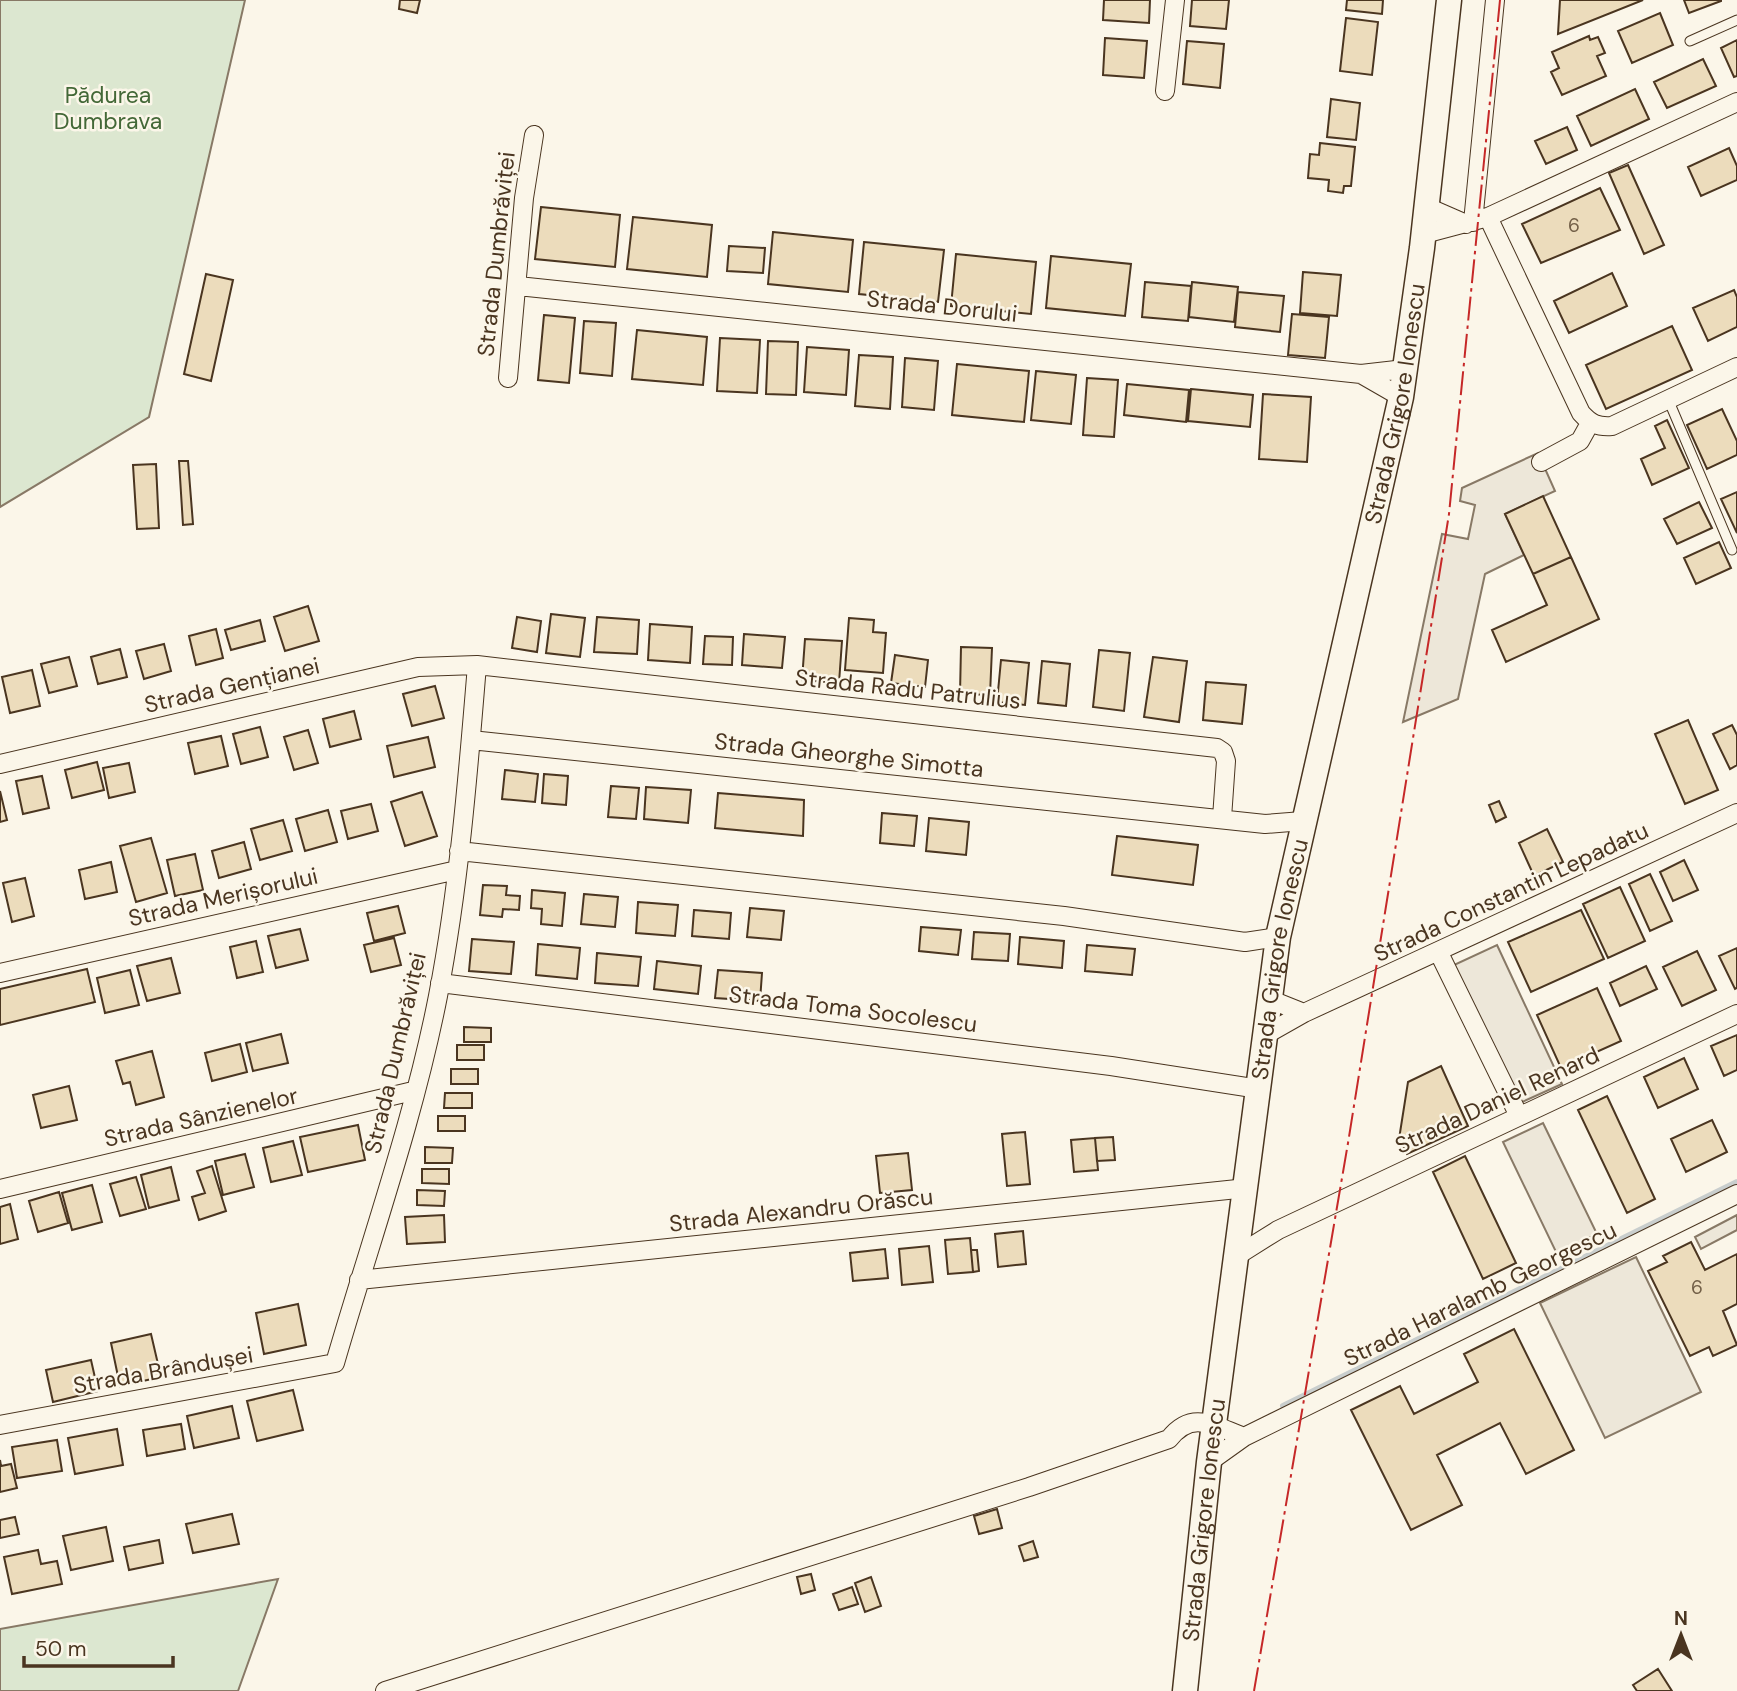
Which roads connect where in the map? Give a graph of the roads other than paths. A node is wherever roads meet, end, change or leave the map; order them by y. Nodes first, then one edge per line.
1 (1175, 0) edge
2 (1449, 0) edge
3 (1495, 0) edge
4 (1737, 20) edge
5 (1690, 41) dead end
6 (1165, 91) dead end
7 (1737, 102) edge
8 (534, 135) dead end
9 (1427, 207) junction
10 (1476, 221) junction
11 (1424, 234) junction
12 (518, 286) junction
13 (1737, 367) edge
14 (1405, 369) junction
15 (1361, 374) junction
16 (508, 378) dead end
17 (1401, 397) junction
18 (1668, 400) junction
19 (1590, 423) junction
20 (1541, 462) dead end
21 (1732, 550) dead end
22 (477, 665) junction
23 (471, 740) junction
24 (0, 764) edge
25 (1737, 813) edge
26 (1222, 818) junction
27 (1303, 821) junction
28 (1265, 824) junction
29 (1297, 846) junction
30 (459, 851) junction
31 (457, 870) junction
32 (1278, 937) junction
33 (1245, 942) junction
34 (1438, 953) junction
35 (1275, 961) junction
36 (0, 973) edge
37 (440, 983) junction
38 (1269, 999) junction
39 (1304, 1013) junction
40 (1737, 1014) edge
41 (1265, 1035) junction
42 (1259, 1089) junction
43 (414, 1091) junction
44 (1519, 1116) junction
45 (1247, 1188) junction
46 (0, 1189) edge
47 (1737, 1194) edge
48 (1242, 1223) junction
49 (1278, 1230) junction
50 (1238, 1255) junction
51 (359, 1280) junction
52 (335, 1363) joint
53 (0, 1425) edge
54 (1214, 1425) junction
55 (1244, 1437) junction
56 (1209, 1462) junction
57 (385, 1691) edge
58 (1185, 1691) edge

1 - 6 street
2 - 9 main road, Strada Grigore Ionescu
3 - 10 street
4 - 5 lane
7 - 10 street
8 - 12 street, Strada Dumbrăviței
9 - 10 street
9 - 11 main road, Strada Grigore Ionescu
10 - 11 street
10 - 19 street
11 - 14 main road, Strada Grigore Ionescu
12 - 15 street, Strada Dorului
12 - 16 street, Strada Dumbrăviței
13 - 18 street
14 - 15 street, Strada Dorului
14 - 17 main road, Strada Grigore Ionescu
15 - 17 street, Strada Dorului
17 - 27 main road, Strada Grigore Ionescu
18 - 19 street
18 - 21 lane
19 - 20 street
22 - 23 street, Strada Dumbrăviței
22 - 24 street, Strada Gențianei
22 - 26 street, Strada Radu Patrulius
23 - 26 street, Strada Gheorghe Simotta
23 - 30 street, Strada Dumbrăviței
25 - 34 street, Strada Constantin Lepadatu
26 - 28 street
27 - 28 street
27 - 29 main road, Strada Grigore Ionescu
28 - 29 street
29 - 32 main road, Strada Grigore Ionescu
30 - 31 street, Strada Dumbrăviței
30 - 33 street
31 - 36 street, Strada Merișorului
31 - 37 street, Strada Dumbrăviței
32 - 33 street
32 - 35 main road, Strada Grigore Ionescu
33 - 35 street
34 - 39 street, Strada Constantin Lepadatu
34 - 44 street
35 - 38 main road, Strada Grigore Ionescu
37 - 42 street, Strada Toma Socolescu
37 - 43 street, Strada Dumbrăviței
38 - 39 street
38 - 41 main road, Strada Grigore Ionescu
39 - 41 street, Strada Constantin Lepadatu
40 - 44 street, Strada Daniel Renard
41 - 42 main road, Strada Grigore Ionescu
42 - 45 main road, Strada Grigore Ionescu
43 - 46 street, Strada Sânzienelor
43 - 51 street, Strada Dumbrăviței
44 - 49 street, Strada Daniel Renard
45 - 48 main road, Strada Grigore Ionescu
45 - 51 street, Strada Alexandru Orăscu
47 - 55 street, Strada Haralamb Georgescu
48 - 49 street
48 - 50 main road, Strada Grigore Ionescu
49 - 50 street, Strada Daniel Renard
50 - 54 main road, Strada Grigore Ionescu
51 - 52 street, Strada Dumbrăviței
52 - 53 street, Strada Brândușei
54 - 55 street
54 - 56 main road, Strada Grigore Ionescu
54 - 57 street
55 - 56 street, Strada Haralamb Georgescu
56 - 58 main road, Strada Grigore Ionescu

